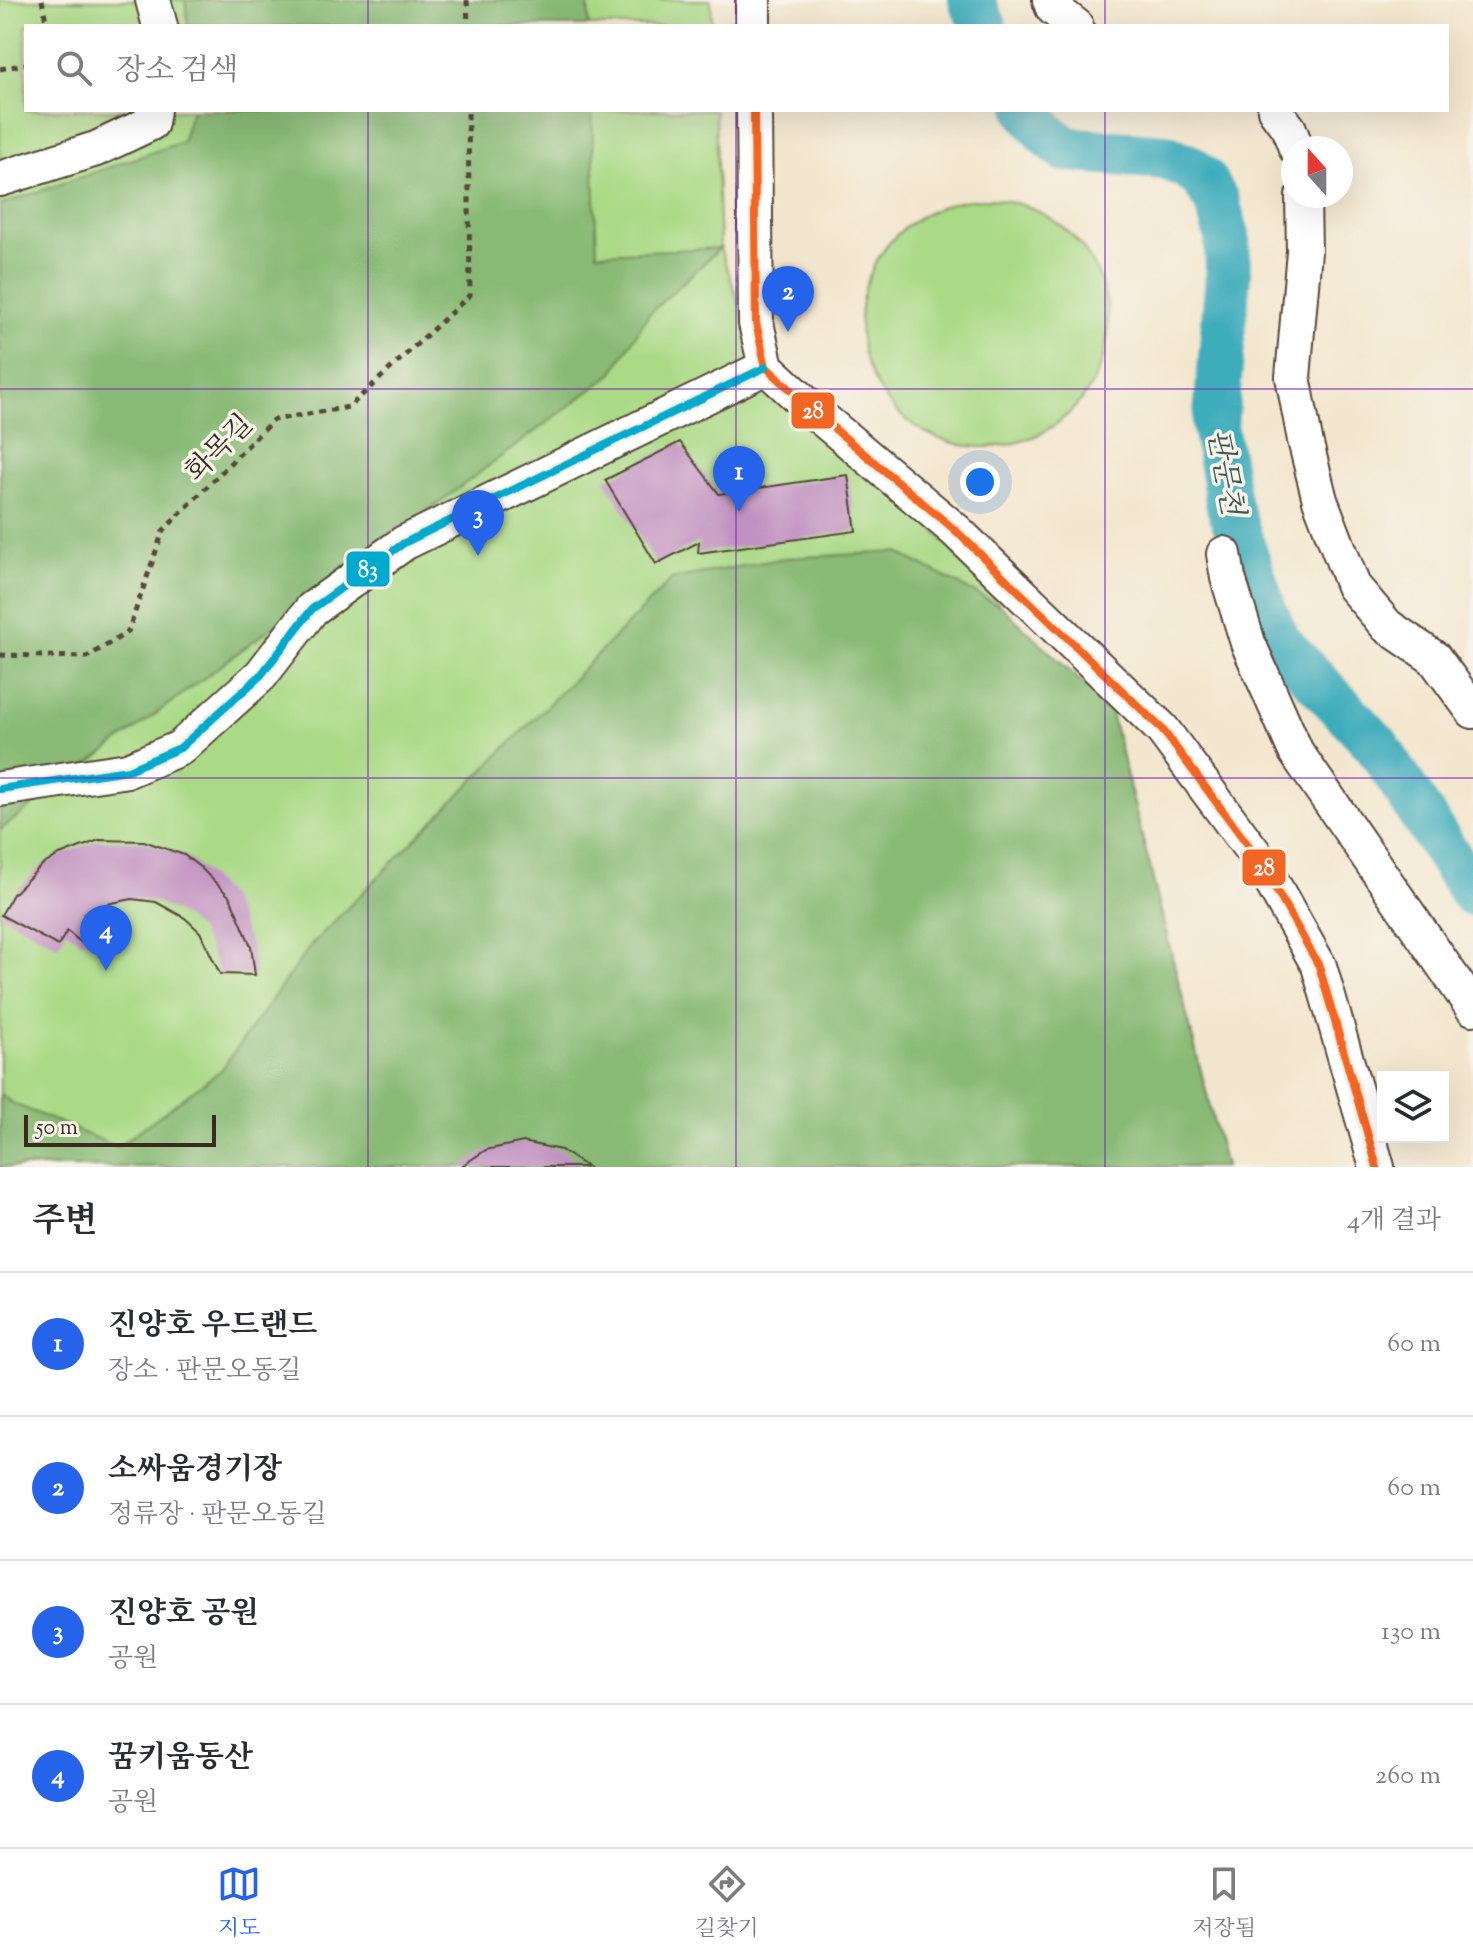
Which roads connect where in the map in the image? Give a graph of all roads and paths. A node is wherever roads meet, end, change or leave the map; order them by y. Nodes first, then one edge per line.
1 (42, 0) edge
2 (153, 0) edge
3 (467, 0) edge
4 (753, 0) edge
5 (1050, 0) edge
6 (47, 24) edge
7 (159, 24) edge
8 (468, 24) edge
9 (753, 24) edge
10 (1073, 24) edge
11 (24, 64) edge
12 (0, 69) edge
13 (153, 112) edge
14 (468, 112) edge
15 (754, 112) edge
16 (1276, 112) edge
17 (1292, 136) edge
18 (0, 179) edge
19 (1303, 208) edge
20 (766, 367) junction
21 (1224, 554) dead end
22 (0, 655) edge
23 (1473, 711) edge
24 (0, 789) edge
25 (1473, 1008) edge
26 (1377, 1167) edge

1 - 6 path
2 - 7 street
3 - 8 path
4 - 9 street
5 - 10 street
11 - 12 path
13 - 18 street
14 - 22 path, 화목길
15 - 20 street
16 - 17 street
19 - 23 street
20 - 24 street
20 - 26 street
21 - 25 street

